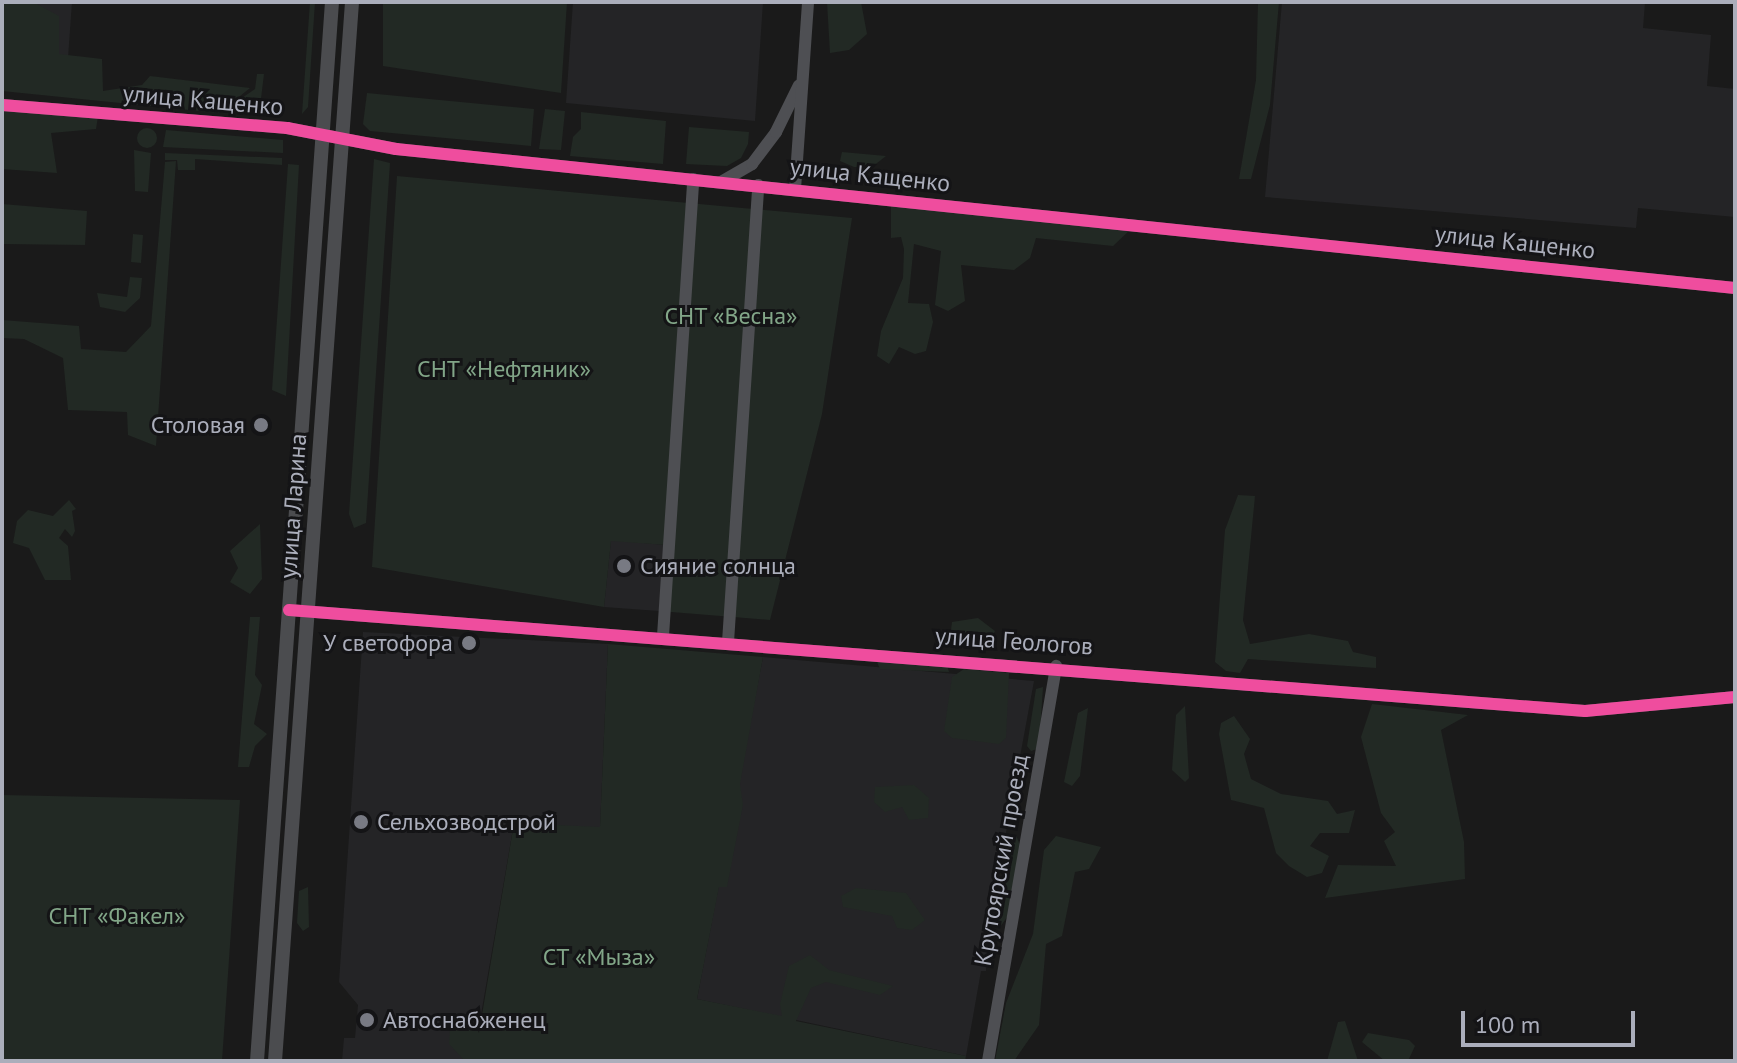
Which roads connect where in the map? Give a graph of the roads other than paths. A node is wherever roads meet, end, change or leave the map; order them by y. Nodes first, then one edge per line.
1 (332, 2) edge
2 (352, 2) edge
3 (808, 2) edge
4 (802, 79) junction
5 (2, 105) edge
6 (322, 138) junction
7 (343, 143) junction
8 (693, 179) junction
9 (721, 182) junction
10 (758, 185) junction
11 (795, 189) junction
12 (1735, 288) edge
13 (289, 610) junction
14 (307, 611) junction
15 (663, 636) junction
16 (728, 642) junction
17 (1056, 666) junction
18 (1735, 697) edge
19 (257, 1061) edge
20 (275, 1061) edge
21 (988, 1061) edge

1 - 6 main road, улица Ларина
2 - 7 main road, улица Ларина
3 - 4 street
4 - 9 street
4 - 11 street
5 - 6 street, улица Кащенко
6 - 7 street, улица Кащенко
6 - 13 main road, улица Ларина
7 - 8 street, улица Кащенко
7 - 14 main road, улица Ларина
8 - 9 street, улица Кащенко
8 - 15 street
9 - 10 street, улица Кащенко
10 - 11 street, улица Кащенко
10 - 16 street
11 - 12 street, улица Кащенко
13 - 14 street, улица Геологов
13 - 19 main road, улица Ларина
14 - 15 street, улица Геологов
14 - 20 main road, улица Ларина
15 - 16 street, улица Геологов
16 - 17 street, улица Геологов
17 - 18 street, улица Геологов
17 - 21 street, Крутоярский проезд

